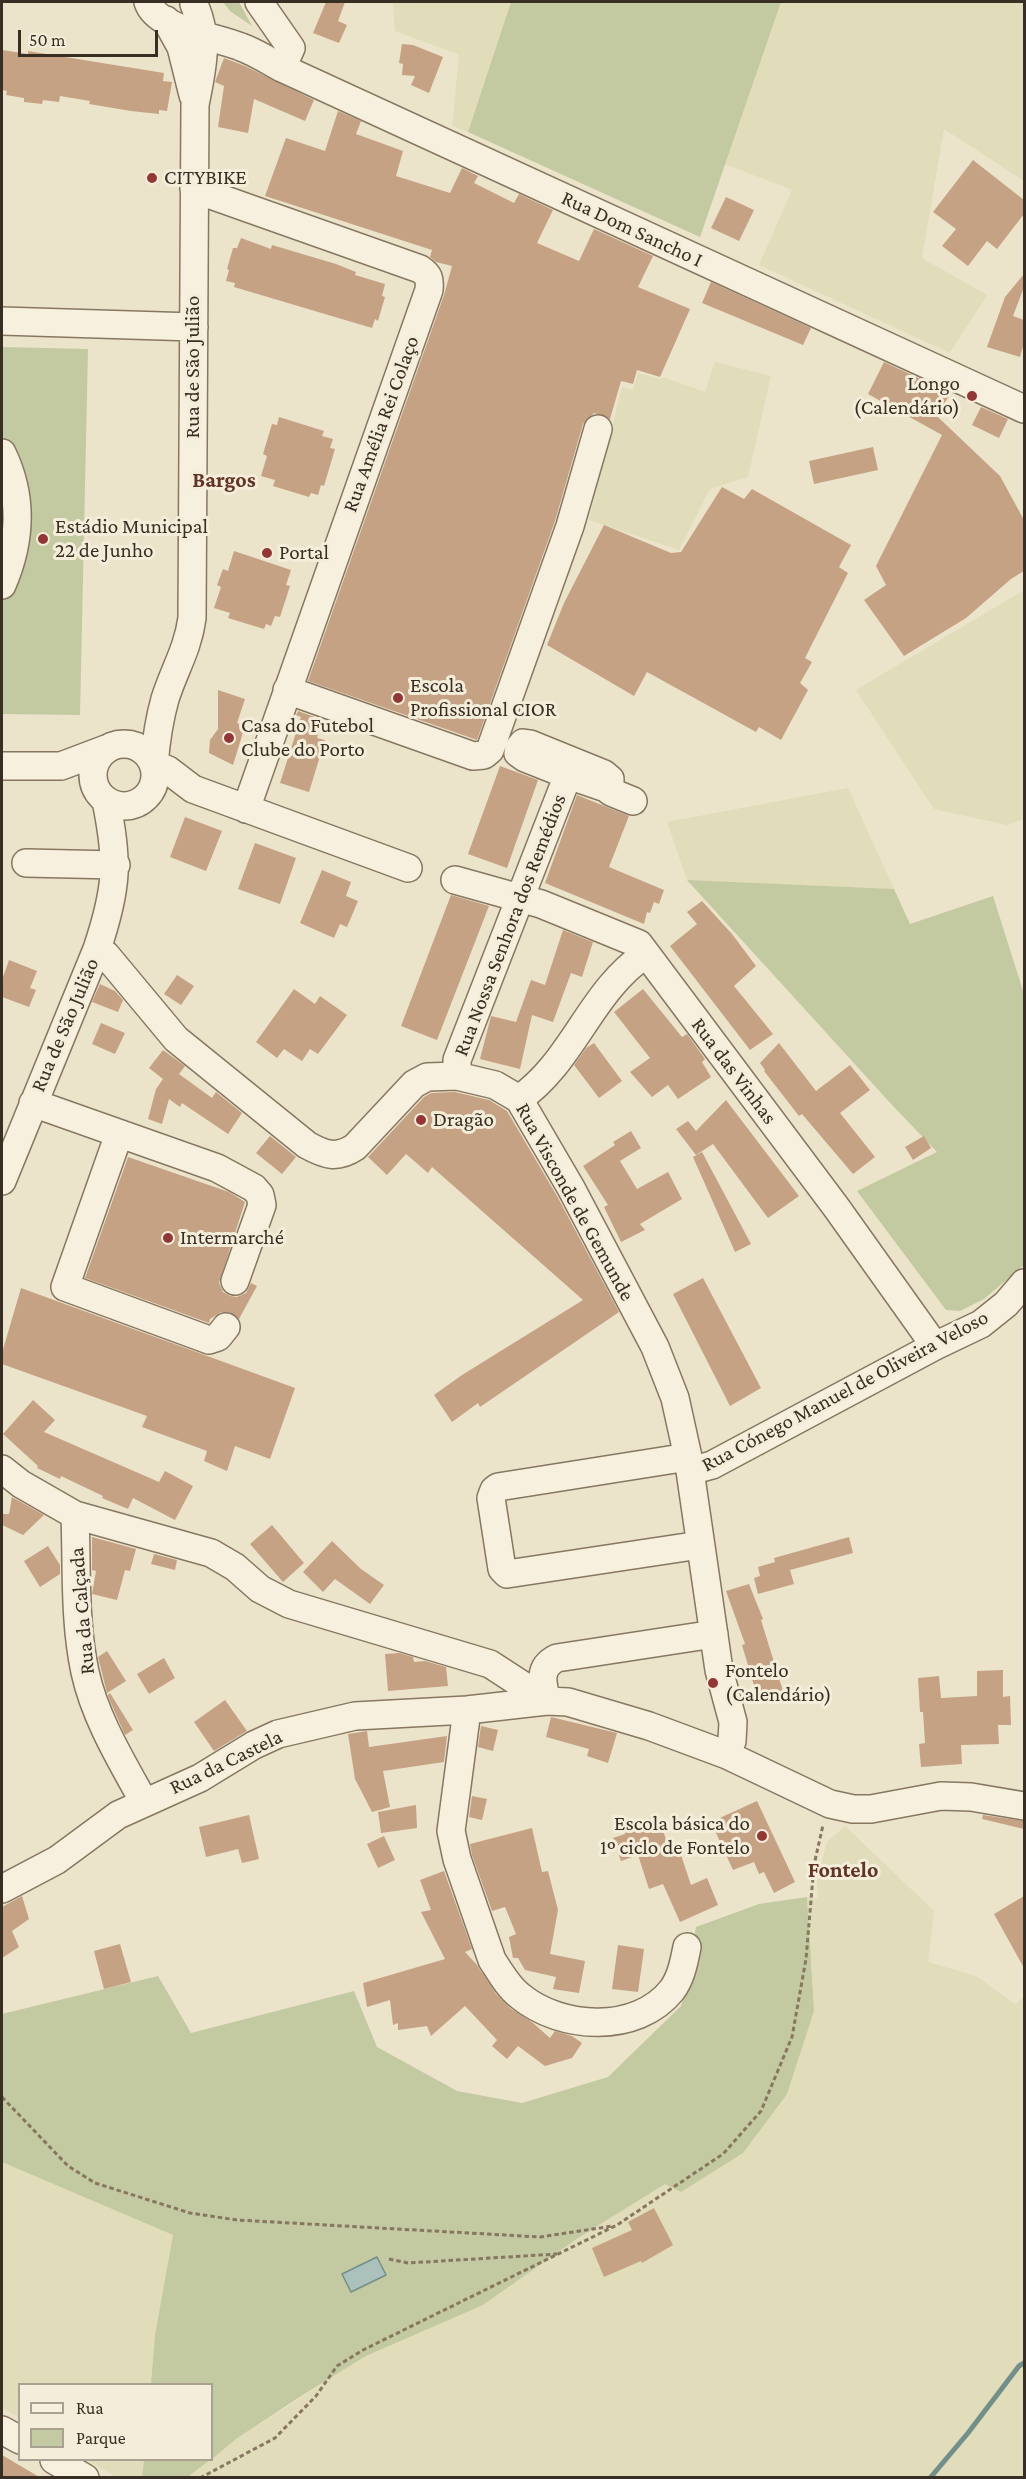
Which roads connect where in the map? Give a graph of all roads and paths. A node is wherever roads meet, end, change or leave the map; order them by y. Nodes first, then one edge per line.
1 (125, 2) edge
2 (197, 2) edge
3 (259, 2) edge
4 (155, 11) edge
5 (205, 37) junction
6 (241, 47) junction
7 (282, 68) junction
8 (195, 105) junction
9 (194, 189) junction
10 (2, 321) edge
11 (194, 327) junction
12 (1024, 409) edge
13 (598, 429) dead end
14 (2, 453) edge
15 (2, 585) edge
16 (287, 690) junction
17 (166, 696) junction
18 (110, 747) junction
19 (154, 764) junction
20 (2, 766) edge
21 (568, 775) junction
22 (2, 779) edge
23 (606, 788) junction
24 (193, 789) junction
25 (147, 796) junction
26 (102, 797) junction
27 (633, 801) dead end
28 (246, 809) junction
29 (26, 863) dead end
30 (116, 865) junction
31 (408, 868) dead end
32 (455, 880) dead end
33 (518, 898) junction
34 (97, 949) junction
35 (646, 954) junction
36 (457, 1076) junction
37 (519, 1099) junction
38 (33, 1103) junction
39 (119, 1134) junction
40 (2, 1181) edge
41 (235, 1281) dead end
42 (1024, 1283) edge
43 (226, 1327) dead end
44 (935, 1346) junction
45 (689, 1464) junction
46 (2, 1469) edge
47 (75, 1515) junction
48 (700, 1545) junction
49 (714, 1634) junction
50 (547, 1701) junction
51 (467, 1710) junction
52 (727, 1755) junction
53 (144, 1802) junction
54 (830, 1804) junction
55 (1024, 1806) edge
56 (2, 1889) edge
57 (687, 1947) dead end
58 (2, 2097) edge
59 (617, 2225) junction
60 (558, 2254) junction
61 (388, 2259) dead end
62 (2, 2430) edge
63 (18, 2439) edge
64 (56, 2461) edge
65 (86, 2478) edge
66 (200, 2478) edge

1 - 4 street, Rua Dom Sancho I
2 - 4 street
2 - 5 street, Rua de São Julião
2 - 6 street, Rua Dom Sancho I
3 - 7 street
4 - 5 street, Rua Dom Sancho I
4 - 8 street, Rua de São Julião
5 - 6 street, Rua Dom Sancho I
5 - 8 street, Rua de São Julião
6 - 7 street, Rua Dom Sancho I
7 - 12 street, Rua Dom Sancho I
8 - 9 street, Rua de São Julião
9 - 11 street, Rua de São Julião
9 - 16 street, Rua Amélia Rei Colaço
10 - 11 street
11 - 17 street, Rua de São Julião
13 - 16 street
14 - 15 street
16 - 28 street, Rua Amélia Rei Colaço
17 - 18 street, Rua de São Julião
17 - 19 street, Rua de São Julião
18 - 19 street
18 - 20 street
18 - 26 street
19 - 24 street
19 - 25 street
21 - 23 street, Rua Nossa Senhora dos Remédios
21 - 23 street, Rua Nossa Senhora dos Remédios
21 - 33 street, Rua Nossa Senhora dos Remédios
22 - 26 street
23 - 27 street, Rua Nossa Senhora dos Remédios
24 - 25 street
24 - 28 street
25 - 26 street
25 - 30 street, Rua de São Julião
26 - 30 street, Rua de São Julião
28 - 31 street
29 - 30 street
30 - 34 street, Rua de São Julião
32 - 33 street, Rua das Vinhas
33 - 35 street, Rua das Vinhas
33 - 36 street, Rua Nossa Senhora dos Remédios
34 - 36 street, Rua Visconde de Gemunde
34 - 38 street, Rua de São Julião
35 - 37 street
35 - 44 street, Rua das Vinhas
36 - 37 street, Rua Visconde de Gemunde
37 - 45 street, Rua Visconde de Gemunde
38 - 39 street
38 - 40 street, Rua de São Julião
39 - 41 street
39 - 43 street
42 - 44 street, Rua Cónego Manuel de Oliveira Veloso
44 - 45 street, Rua Cónego Manuel de Oliveira Veloso
45 - 48 street, Rua Visconde de Gemunde
45 - 48 street, Rua Cónego Manuel de Oliveira Veloso
46 - 47 street
47 - 50 street
47 - 53 street, Rua da Calçada
48 - 49 street, Rua Visconde de Gemunde
49 - 50 street
49 - 52 street, Rua Visconde de Gemunde
50 - 51 street, Rua da Castela
50 - 52 street
51 - 53 street, Rua da Castela
51 - 57 street
52 - 54 street
53 - 56 street, Rua da Castela
54 - 55 street
54 - 59 path
58 - 59 path
59 - 60 path
60 - 61 path
60 - 66 path
62 - 63 street
64 - 65 street

